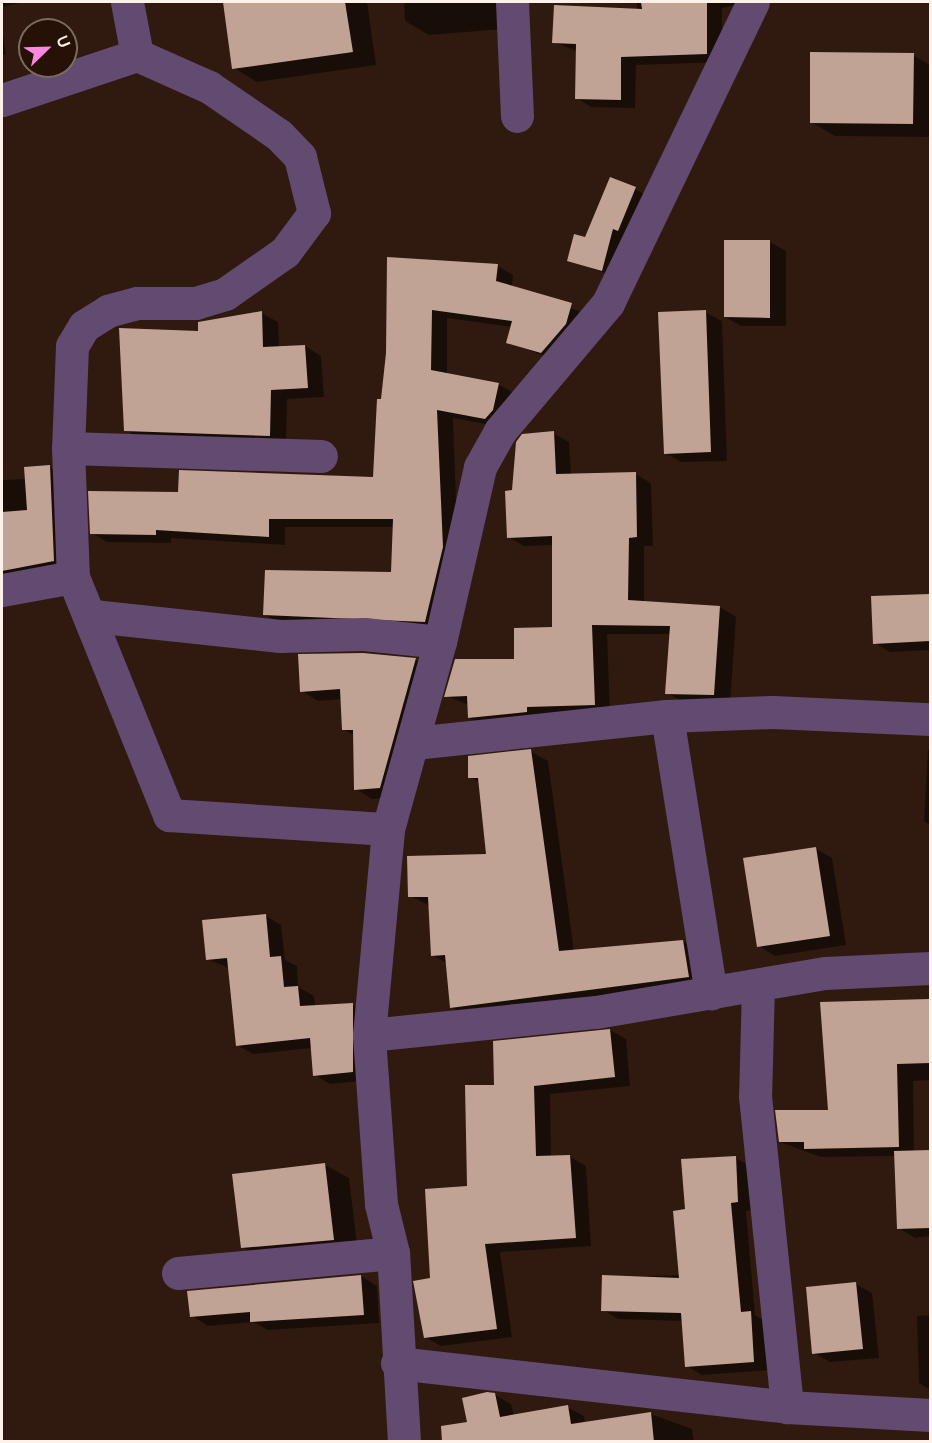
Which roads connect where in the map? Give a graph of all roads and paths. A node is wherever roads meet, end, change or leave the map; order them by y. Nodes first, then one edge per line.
1 (128, 2) edge
2 (512, 2) edge
3 (753, 2) edge
4 (137, 56) junction
5 (2, 100) edge
6 (517, 116) dead end
7 (68, 448) junction
8 (321, 456) dead end
9 (73, 577) junction
10 (2, 590) edge
11 (93, 616) junction
12 (440, 642) junction
13 (667, 716) junction
14 (930, 718) edge
15 (414, 743) junction
16 (388, 829) junction
17 (930, 968) edge
18 (758, 985) junction
19 (711, 994) junction
20 (369, 1035) junction
21 (393, 1252) junction
22 (178, 1273) dead end
23 (397, 1363) junction
24 (787, 1407) junction
25 (930, 1415) edge
26 (404, 1442) edge

1 - 4 street
2 - 6 street
3 - 12 street
4 - 5 street
4 - 7 street
7 - 8 street
7 - 9 street
9 - 10 street
9 - 11 street
11 - 12 street
11 - 16 street
12 - 15 street
13 - 14 street
13 - 15 street
13 - 19 street
15 - 16 street
16 - 20 street
17 - 18 street
18 - 19 street
18 - 24 street
19 - 20 street
20 - 21 street
21 - 22 street
21 - 23 street
23 - 24 street
23 - 26 street
24 - 25 street

